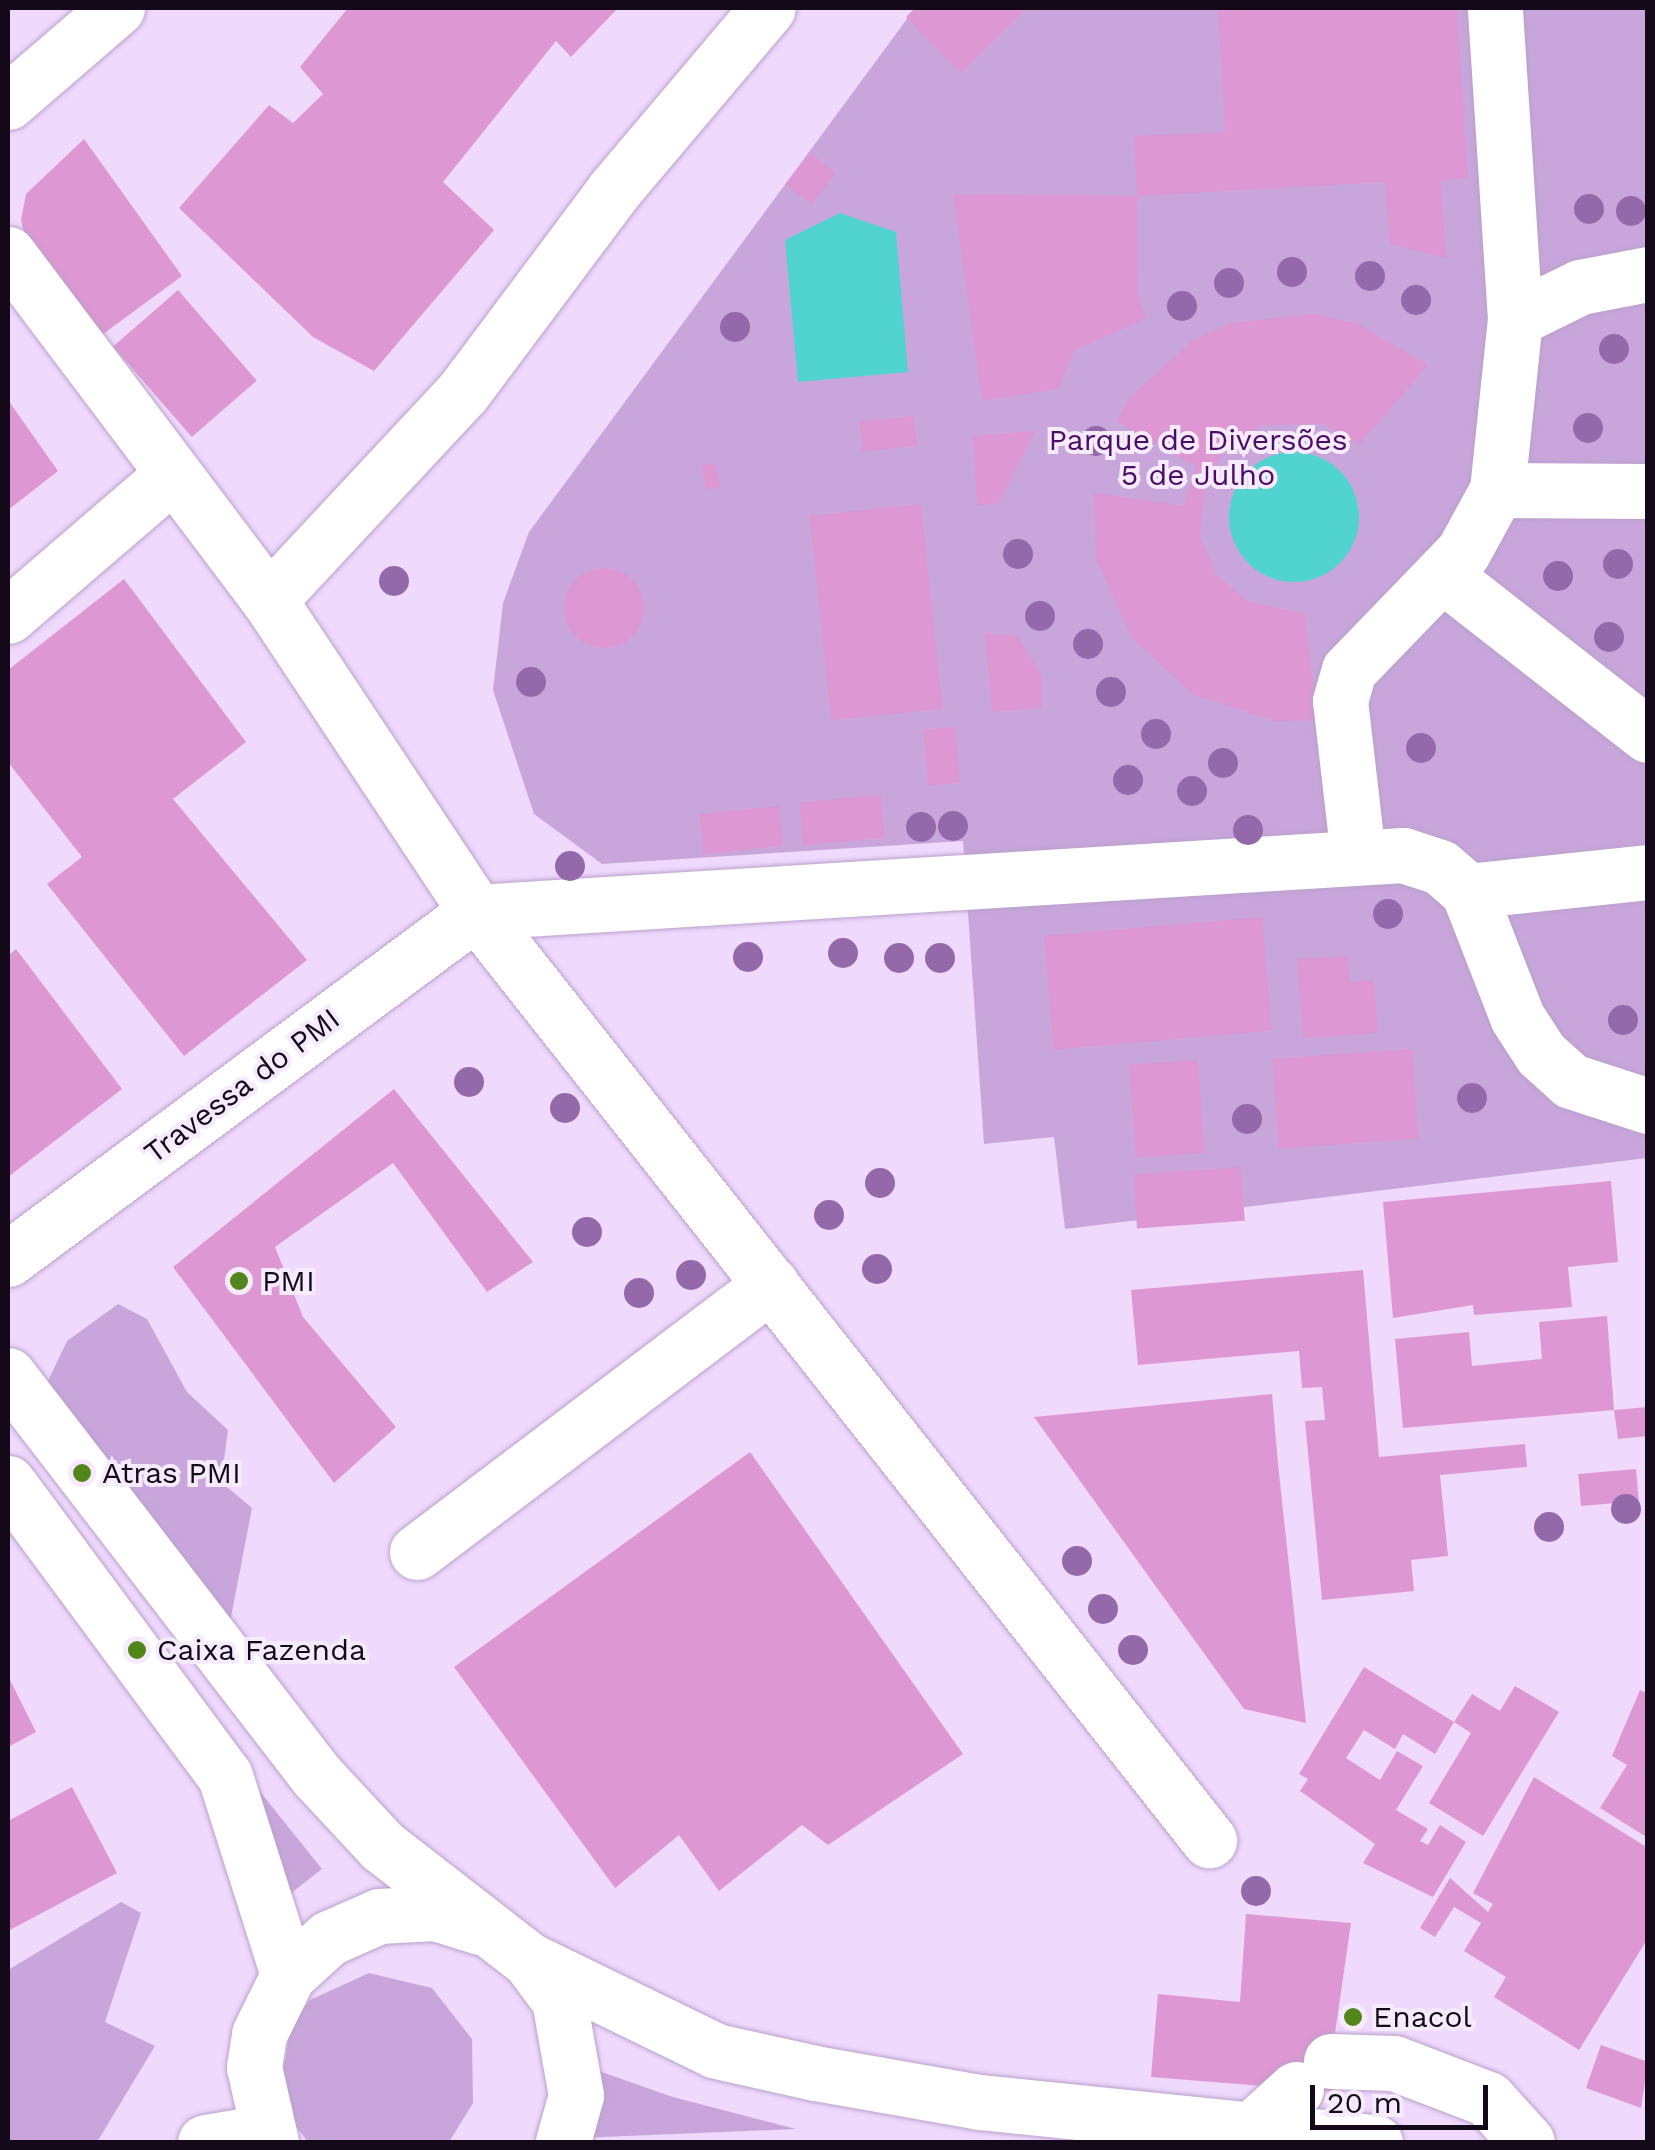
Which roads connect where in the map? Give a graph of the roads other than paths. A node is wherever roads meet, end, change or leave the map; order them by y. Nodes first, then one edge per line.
1 (118, 8) edge
2 (768, 8) edge
3 (1495, 8) edge
4 (8, 102) edge
5 (8, 254) edge
6 (1648, 274) edge
7 (1516, 319) junction
8 (172, 475) junction
9 (1497, 490) junction
10 (1648, 492) edge
11 (1443, 575) junction
12 (269, 600) junction
13 (8, 616) edge
14 (1648, 735) edge
15 (1358, 856) junction
16 (1648, 872) edge
17 (1468, 891) junction
18 (476, 912) junction
19 (1648, 1106) edge
20 (8, 1259) edge
21 (771, 1284) junction
22 (8, 1376) edge
23 (8, 1482) edge
24 (417, 1552) dead end
25 (1209, 1840) dead end
26 (509, 1945) junction
27 (288, 1975) junction
28 (1253, 2128) junction
29 (268, 2137) edge
30 (205, 2142) edge
31 (563, 2142) edge
32 (1375, 2142) edge
33 (1527, 2142) edge

1 - 4 street
2 - 12 street
3 - 7 street
5 - 8 street
6 - 7 street
7 - 9 street
8 - 12 street
8 - 13 street
9 - 10 street
9 - 11 street
11 - 14 street
11 - 15 street
12 - 18 street
15 - 17 street
15 - 18 street
16 - 17 street
17 - 19 street
18 - 20 street, Travessa do PMI
18 - 21 street
21 - 24 street
21 - 25 street
22 - 26 street
23 - 27 street
26 - 27 street
26 - 28 street
26 - 31 street
27 - 29 street
28 - 32 street
28 - 33 street
29 - 30 street

